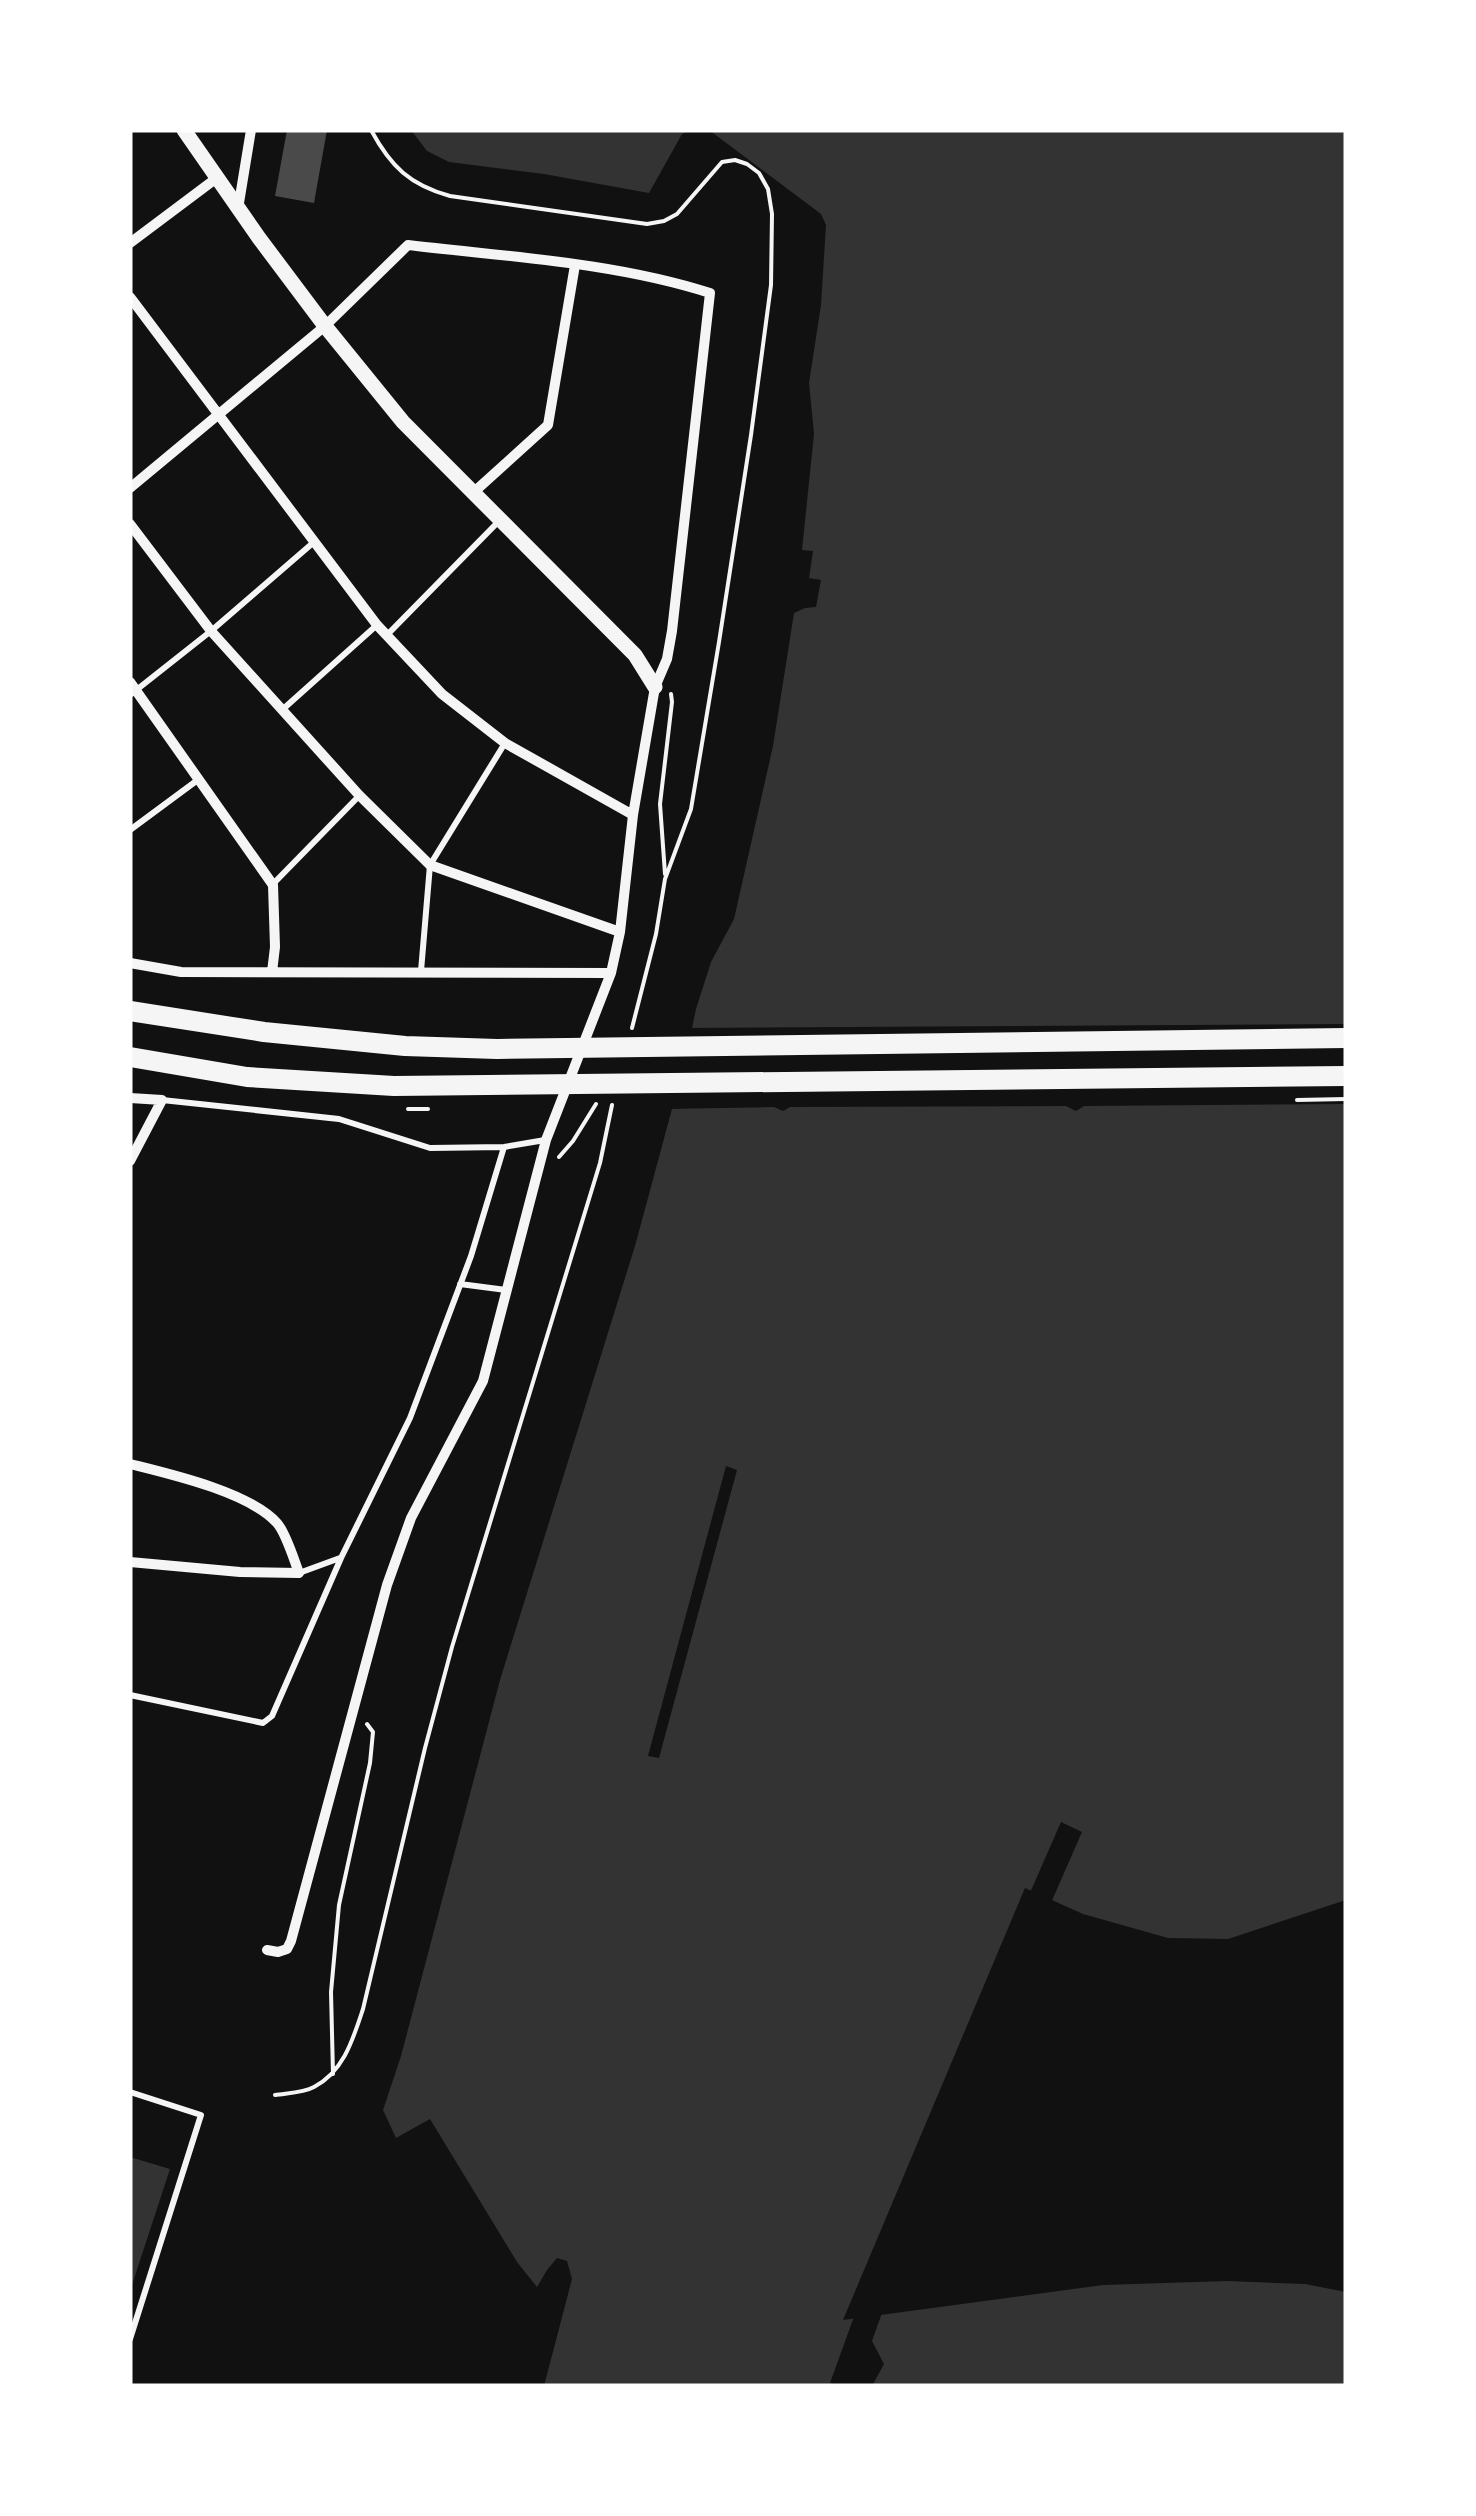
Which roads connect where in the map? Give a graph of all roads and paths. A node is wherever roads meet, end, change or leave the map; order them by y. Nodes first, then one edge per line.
1 (184, 130) edge
2 (251, 130) edge
3 (372, 130) edge
4 (218, 177) junction
5 (238, 210) junction
6 (130, 243) edge
7 (575, 264) junction
8 (130, 297) edge
9 (325, 326) junction
10 (218, 413) junction
11 (130, 488) edge
12 (474, 492) junction
13 (500, 520) junction
14 (130, 524) edge
15 (314, 542) junction
16 (378, 625) junction
17 (210, 631) junction
18 (387, 635) junction
19 (667, 659) junction
20 (655, 687) junction
21 (132, 689) edge
22 (282, 711) junction
23 (505, 743) junction
24 (199, 779) junction
25 (359, 796) junction
26 (632, 815) junction
27 (130, 830) edge
28 (430, 865) junction
29 (665, 878) junction
30 (272, 885) junction
31 (620, 932) junction
32 (130, 964) edge
33 (420, 971) junction
34 (272, 972) junction
35 (610, 974) junction
36 (130, 1011) edge
37 (1346, 1038) edge
38 (628, 1043) dead end
39 (130, 1057) edge
40 (1346, 1076) edge
41 (603, 1093) dead end
42 (615, 1095) dead end
43 (130, 1098) edge
44 (162, 1100) junction
45 (546, 1140) junction
46 (504, 1147) junction
47 (130, 1161) edge
48 (536, 1181) junction
49 (460, 1284) junction
50 (508, 1290) junction
51 (130, 1464) edge
52 (340, 1558) junction
53 (130, 1562) edge
54 (299, 1574) junction
55 (130, 1695) edge
56 (354, 1706) junction
57 (267, 1950) dead end
58 (333, 2074) junction
59 (130, 2092) edge
60 (275, 2095) dead end
61 (130, 2339) edge

1 - 4 street
2 - 5 street
3 - 29 path
4 - 5 street
4 - 6 street
5 - 9 street
7 - 9 street
7 - 12 street
7 - 19 street
8 - 10 street
9 - 10 street
9 - 12 street
10 - 11 street
10 - 15 street
12 - 13 street
13 - 18 lane
13 - 20 street
14 - 17 street
15 - 16 street
15 - 17 lane
16 - 18 street
16 - 22 lane
17 - 21 lane
17 - 22 street
18 - 23 street
19 - 20 street
19 - 29 path
20 - 26 street
21 - 24 street
22 - 25 street
23 - 26 street
23 - 28 lane
24 - 27 lane
24 - 30 street
25 - 28 street
25 - 30 lane
26 - 31 street
28 - 31 street
28 - 33 lane
29 - 38 path
30 - 34 street
31 - 35 street
32 - 34 street
33 - 34 street
33 - 35 street
35 - 45 street
36 - 37 highway
39 - 40 highway
41 - 48 path
42 - 58 path
43 - 44 street
44 - 46 lane
44 - 47 street
45 - 46 lane
45 - 48 street
46 - 49 lane
48 - 50 street
49 - 50 lane
49 - 52 lane
50 - 56 street
51 - 54 street
52 - 54 lane
52 - 55 lane
53 - 54 street
56 - 57 street
56 - 58 path
58 - 60 path
59 - 61 lane

